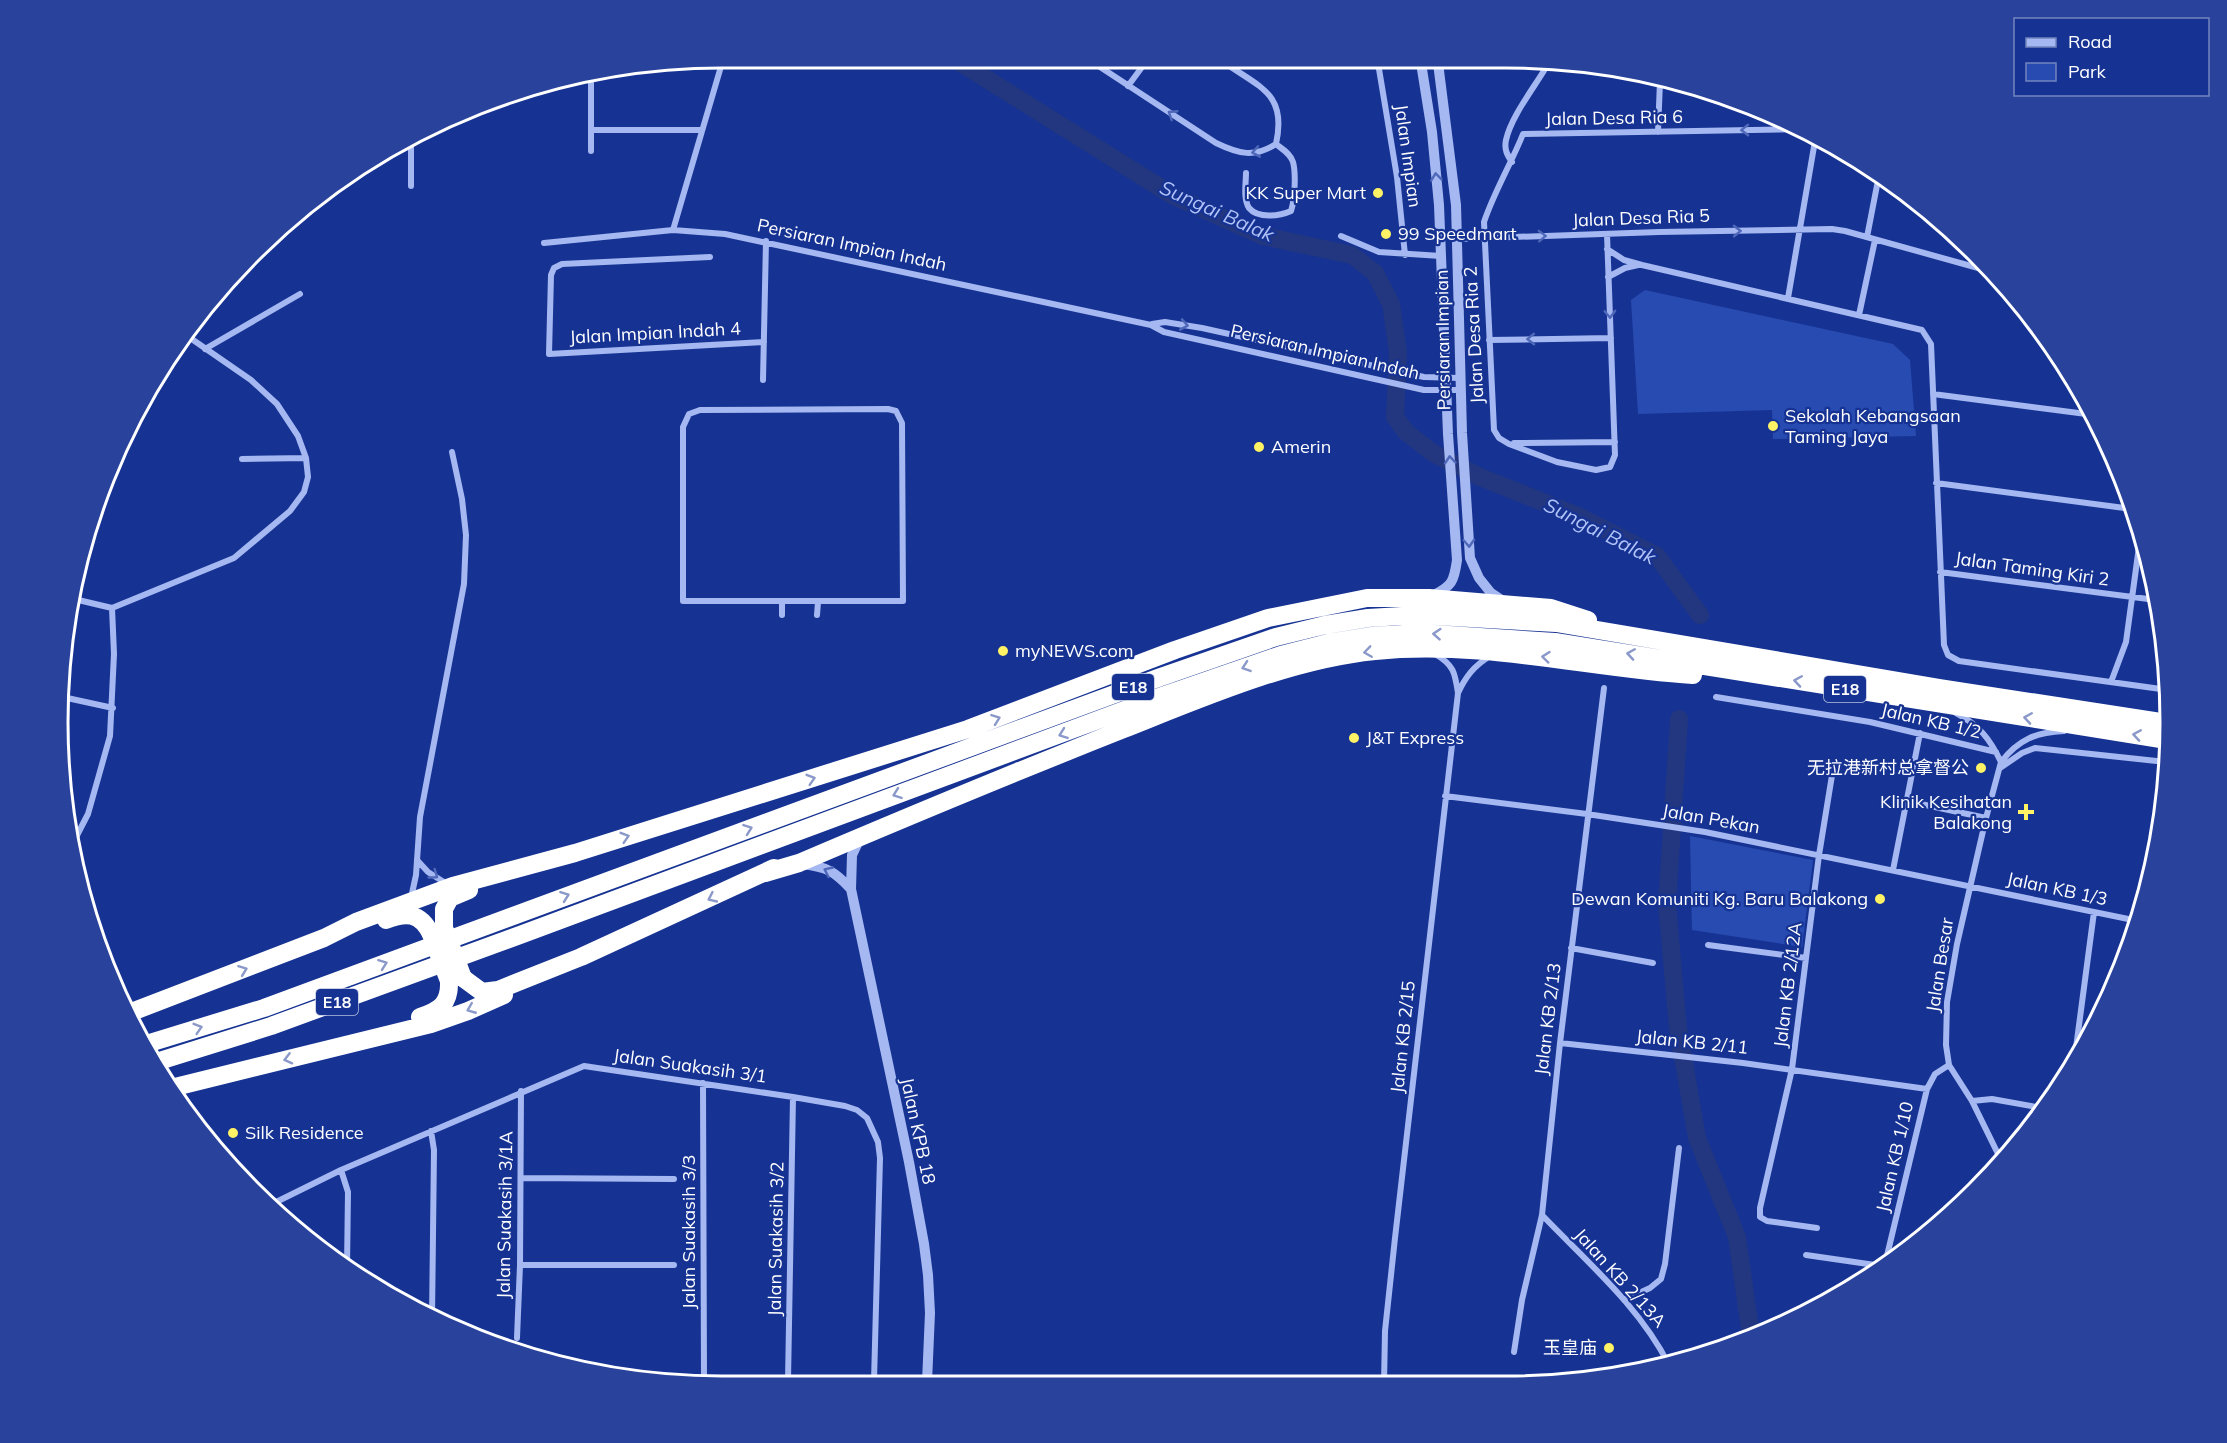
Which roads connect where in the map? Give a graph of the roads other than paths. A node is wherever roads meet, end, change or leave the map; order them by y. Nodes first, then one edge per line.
1 (720, 68) edge
2 (1101, 68) edge
3 (1141, 68) edge
4 (1232, 68) edge
5 (1379, 68) edge
6 (1422, 68) edge
7 (1439, 68) edge
8 (1545, 69) edge
9 (591, 81) edge
10 (1128, 86) junction
11 (1660, 86) edge
12 (1783, 129) edge
13 (591, 130) junction
14 (702, 130) junction
15 (1658, 132) junction
16 (1534, 135) joint
17 (1276, 144) junction
18 (1814, 145) edge
19 (411, 146) edge
20 (591, 151) dead end
21 (1512, 162) junction
22 (1246, 173) dead end
23 (1877, 184) edge
24 (411, 186) dead end
25 (1439, 205) junction
26 (673, 230) junction
27 (1800, 230) junction
28 (1607, 234) junction
29 (1341, 236) dead end
30 (1867, 237) junction
31 (1484, 238) junction
32 (1457, 239) junction
33 (1875, 240) junction
34 (766, 241) junction
35 (544, 243) dead end
36 (1607, 249) junction
37 (1405, 255) junction
38 (1441, 256) junction
39 (710, 257) dead end
40 (1642, 265) junction
41 (1976, 267) edge
42 (1442, 273) junction
43 (1608, 277) junction
44 (300, 294) dead end
45 (1788, 298) junction
46 (1859, 315) junction
47 (1151, 325) junction
48 (1611, 338) junction
49 (191, 339) edge
50 (1489, 340) junction
51 (764, 342) junction
52 (205, 349) junction
53 (1445, 378) junction
54 (1460, 378) junction
55 (763, 380) dead end
56 (1460, 390) junction
57 (1446, 391) junction
58 (1933, 394) junction
59 (2082, 413) edge
60 (1615, 442) junction
61 (1509, 444) junction
62 (452, 452) dead end
63 (306, 458) junction
64 (242, 459) dead end
65 (1936, 483) junction
66 (2124, 509) edge
67 (2138, 555) edge
68 (1940, 572) junction
69 (1429, 598) junction
70 (2132, 598) junction
71 (2148, 599) edge
72 (79, 600) edge
73 (782, 602) junction
74 (818, 602) junction
75 (1506, 603) junction
76 (112, 608) junction
77 (782, 615) dead end
78 (817, 615) dead end
79 (1610, 631) junction
80 (1426, 649) junction
81 (1496, 652) junction
82 (1751, 673) junction
83 (2111, 682) junction
84 (1604, 688) dead end
85 (2158, 689) edge
86 (1458, 693) junction
87 (1716, 697) dead end
88 (69, 698) edge
89 (1939, 704) junction
90 (113, 708) junction
91 (2160, 722) edge
92 (2107, 731) junction
93 (1920, 733) junction
94 (2159, 739) edge
95 (1996, 752) junction
96 (991, 759) junction
97 (2158, 761) edge
98 (1834, 763) dead end
99 (2000, 765) junction
100 (1445, 796) junction
101 (1907, 801) junction
102 (1587, 814) junction
103 (1986, 818) junction
104 (78, 834) edge
105 (860, 837) junction
106 (1819, 855) junction
107 (417, 860) junction
108 (799, 863) junction
109 (527, 865) junction
110 (1893, 870) junction
111 (765, 873) junction
112 (453, 886) junction
113 (1969, 886) junction
114 (851, 889) junction
115 (411, 901) junction
116 (2094, 912) junction
117 (2129, 919) edge
118 (438, 931) junction
119 (324, 938) junction
120 (1708, 945) dead end
121 (1571, 948) junction
122 (581, 957) junction
123 (1806, 958) junction
124 (1653, 963) dead end
125 (456, 979) junction
126 (135, 1011) edge
127 (2077, 1038) edge
128 (152, 1042) edge
129 (1560, 1043) junction
130 (345, 1045) junction
131 (162, 1060) edge
132 (1948, 1065) junction
133 (1792, 1069) junction
134 (703, 1083) junction
135 (179, 1086) edge
136 (1927, 1089) junction
137 (521, 1091) junction
138 (793, 1096) junction
139 (1971, 1101) junction
140 (2034, 1106) edge
141 (431, 1131) junction
142 (1679, 1148) dead end
143 (1997, 1153) edge
144 (341, 1170) junction
145 (521, 1179) junction
146 (674, 1179) dead end
147 (278, 1201) edge
148 (1542, 1215) junction
149 (1817, 1228) dead end
150 (1886, 1253) edge
151 (1806, 1255) dead end
152 (347, 1257) edge
153 (1871, 1263) edge
154 (520, 1265) junction
155 (674, 1265) dead end
156 (1624, 1300) junction
157 (432, 1308) edge
158 (517, 1338) dead end
159 (1514, 1352) dead end
160 (1664, 1356) edge
161 (704, 1375) edge
162 (788, 1376) edge
163 (874, 1376) edge
164 (927, 1376) edge
165 (1384, 1376) edge

1 - 14 street
2 - 10 street
3 - 10 street
4 - 17 street
5 - 37 street, Jalan Impian
25 -> 6 street, Persiaran Impian
7 - 32 street, Persiaran Impian
8 - 21 street
9 - 13 street
17 -> 10 street
11 - 15 street
12 -> 15 street, Jalan Desa Ria 6
13 - 14 street
13 - 20 street
14 - 26 street
15 - 16 street, Jalan Desa Ria 6
16 - 21 street, Jalan Desa Ria 2
17 - 22 street
18 - 27 street
19 - 24 street
21 - 31 street, Jalan Desa Ria 2
23 - 30 street
25 - 32 street
25 - 38 street, Persiaran Impian
26 - 34 street, Persiaran Impian Indah
26 - 35 street, Persiaran Impian Indah
28 -> 27 street, Jalan Desa Ria 5
27 - 30 street, Jalan Desa Ria 5
27 - 45 street
31 -> 28 street, Jalan Desa Ria 5
28 - 36 street
29 - 37 street
30 - 33 street, Jalan Desa Ria 5
31 - 32 street, Jalan Desa Ria 5
31 - 50 street, Jalan Desa Ria 2
32 - 42 street
32 - 54 street, Persiaran Impian
33 - 41 street, Jalan Desa Ria 5
33 - 46 street
34 - 47 street, Persiaran Impian Indah
34 - 51 street
36 - 40 street
36 - 43 street
37 - 38 street
38 - 42 street, Persiaran Impian
39 - 51 street, Jalan Impian Indah 4
40 - 43 street
40 - 45 street
42 - 53 street, Persiaran Impian
43 -> 48 street
44 - 52 street
45 - 46 street
46 - 58 street
47 -> 53 street, Persiaran Impian Indah
47 - 57 street, Persiaran Impian Indah
48 -> 50 street
48 - 60 street
49 - 52 street
50 - 61 street, Jalan Desa Ria 2
51 - 55 street
52 - 63 street
53 - 54 street, Persiaran Impian Indah
53 - 57 street, Persiaran Impian
54 - 56 street, Persiaran Impian
56 - 57 street, Persiaran Impian Indah
56 -> 75 street, Persiaran Impian
69 -> 57 street, Persiaran Impian
58 - 59 street
58 - 65 street
60 - 61 street
60 - 61 street
62 - 107 street
63 - 64 street
63 - 76 street
65 - 66 street
65 - 68 street
67 - 70 street
68 - 70 street, Jalan Taming Kiri 2
68 - 83 street
69 - 75 highway
109 -> 69 highway
70 - 71 street, Jalan Taming Kiri 2
70 - 83 street
72 - 76 street
73 - 74 street
73 - 74 street
73 - 77 street
74 - 78 street
75 - 79 highway
76 - 90 street
79 - 91 highway, E18
128 -> 79 highway, E18
80 - 81 highway
80 - 86 street, Jalan KB 2/15
80 -> 105 highway
82 -> 81 highway
81 - 86 street, Jalan KB 2/15
89 -> 82 highway, E18
82 -> 96 highway, E18
83 - 85 street
84 - 102 street, Jalan KB 2/13
86 - 100 street, Jalan KB 2/15
87 - 93 street, Jalan KB 1/2
88 - 90 street
92 -> 89 highway, E18
89 - 95 street
90 - 104 street
94 -> 92 highway, E18
92 - 99 street
93 - 95 street, Jalan KB 1/2
93 - 101 street
95 - 99 street
96 - 111 highway
96 -> 131 highway, E18
97 - 99 street
98 - 106 street, Jalan KB 2/12A
99 - 103 street, Jalan Besar
100 - 102 street, Jalan Pekan
100 - 165 street, Jalan KB 2/15
101 - 103 street
101 - 110 street
102 - 106 street, Jalan Pekan
102 - 121 street, Jalan KB 2/13
103 - 113 street, Jalan Besar
105 - 108 highway
105 - 114 street, Jalan KPB 18
106 - 110 street, Jalan Pekan
106 - 123 street, Jalan KB 2/12A
107 -> 112 street
107 - 115 street
108 - 111 highway
114 -> 108 street
109 - 112 highway
109 - 118 highway
110 - 113 street, Jalan Pekan
111 -> 122 highway
112 - 115 highway
113 - 116 street, Jalan KB 1/3
113 - 132 street, Jalan Besar
114 - 164 street, Jalan KPB 18
115 - 119 highway
116 - 117 street, Jalan KB 1/3
116 - 127 street
118 - 119 highway
118 - 125 highway, bridge
126 -> 119 highway
120 - 123 street
121 - 124 street
121 - 129 street, Jalan KB 2/13
122 - 125 highway
122 -> 130 highway
123 - 133 street, Jalan KB 2/12A
125 - 130 highway
129 - 133 street, Jalan KB 2/11
129 - 148 street, Jalan KB 2/13
130 -> 135 highway
132 - 136 street, Jalan KB 1/10
132 - 139 street, Jalan Besar
133 - 136 street, Jalan KB 2/11
133 - 149 street, Jalan KB 2/12A
134 - 137 street, Jalan Suakasih 3/1
134 - 138 street, Jalan Suakasih 3/1
134 - 161 street, Jalan Suakasih 3/3
136 - 150 street, Jalan KB 1/10
137 - 141 street, Jalan Suakasih 3/1
137 - 145 street, Jalan Suakasih 3/1A
138 - 162 street, Jalan Suakasih 3/2
138 - 163 street, Jalan Suakasih 3/1
139 - 140 street
139 - 143 street, Jalan Besar
141 - 144 street, Jalan Suakasih 3/1
141 - 157 street
142 - 156 street
144 - 147 street, Jalan Suakasih 3/1
144 - 152 street
145 - 146 street
145 - 154 street, Jalan Suakasih 3/1A
148 - 156 street, Jalan KB 2/13A
148 - 159 street, Jalan KB 2/13
151 - 153 street
154 - 155 street
154 - 158 street, Jalan Suakasih 3/1A
156 - 160 street, Jalan KB 2/13A

